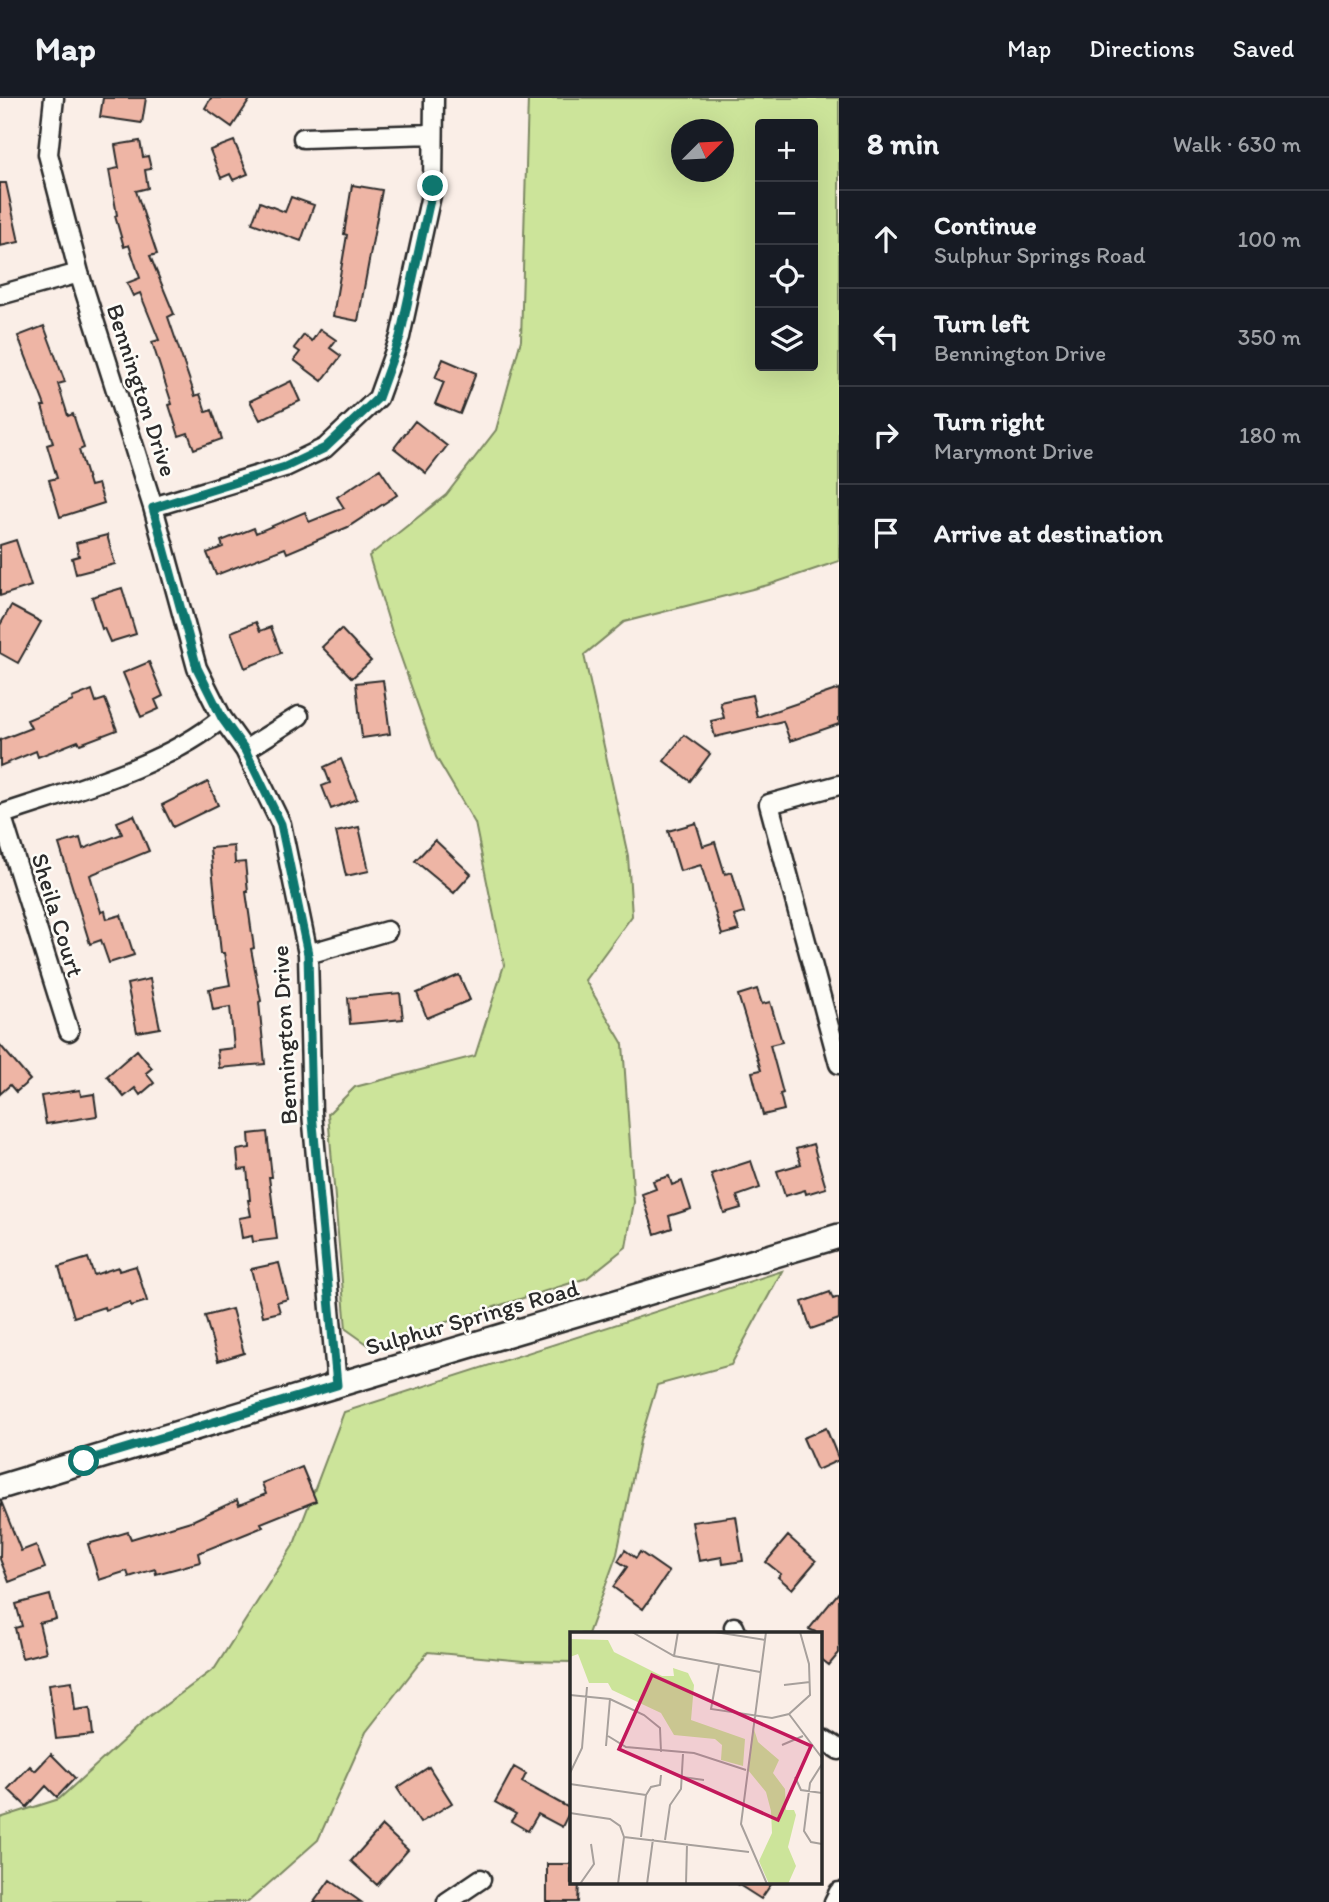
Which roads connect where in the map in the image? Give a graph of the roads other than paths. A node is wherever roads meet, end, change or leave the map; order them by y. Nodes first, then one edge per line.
1 (54, 98) edge
2 (434, 98) edge
3 (433, 134) junction
4 (303, 138) dead end
5 (79, 273) junction
6 (0, 296) edge
7 (153, 508) junction
8 (299, 716) dead end
9 (222, 718) junction
10 (245, 750) junction
11 (839, 785) edge
12 (1, 815) edge
13 (387, 931) dead end
14 (308, 954) junction
15 (69, 1031) dead end
16 (839, 1065) edge
17 (839, 1237) edge
18 (337, 1385) junction
19 (0, 1488) edge
20 (822, 1739) edge
21 (839, 1750) edge
22 (481, 1879) dead end
23 (839, 1892) edge
24 (447, 1902) edge
25 (834, 1902) edge

1 - 5 street, Bennington Drive
2 - 3 street
3 - 4 street
3 - 7 street
5 - 6 street
5 - 7 street, Bennington Drive
7 - 9 street, Bennington Drive
8 - 10 street
9 - 10 street, Bennington Drive
9 - 12 street
10 - 14 street, Bennington Drive
11 - 16 street
12 - 15 street, Sheila Court
13 - 14 street
14 - 18 street, Bennington Drive
17 - 18 street, Sulphur Springs Road
18 - 19 street, Sulphur Springs Road
20 - 21 street
22 - 24 street
23 - 25 street

